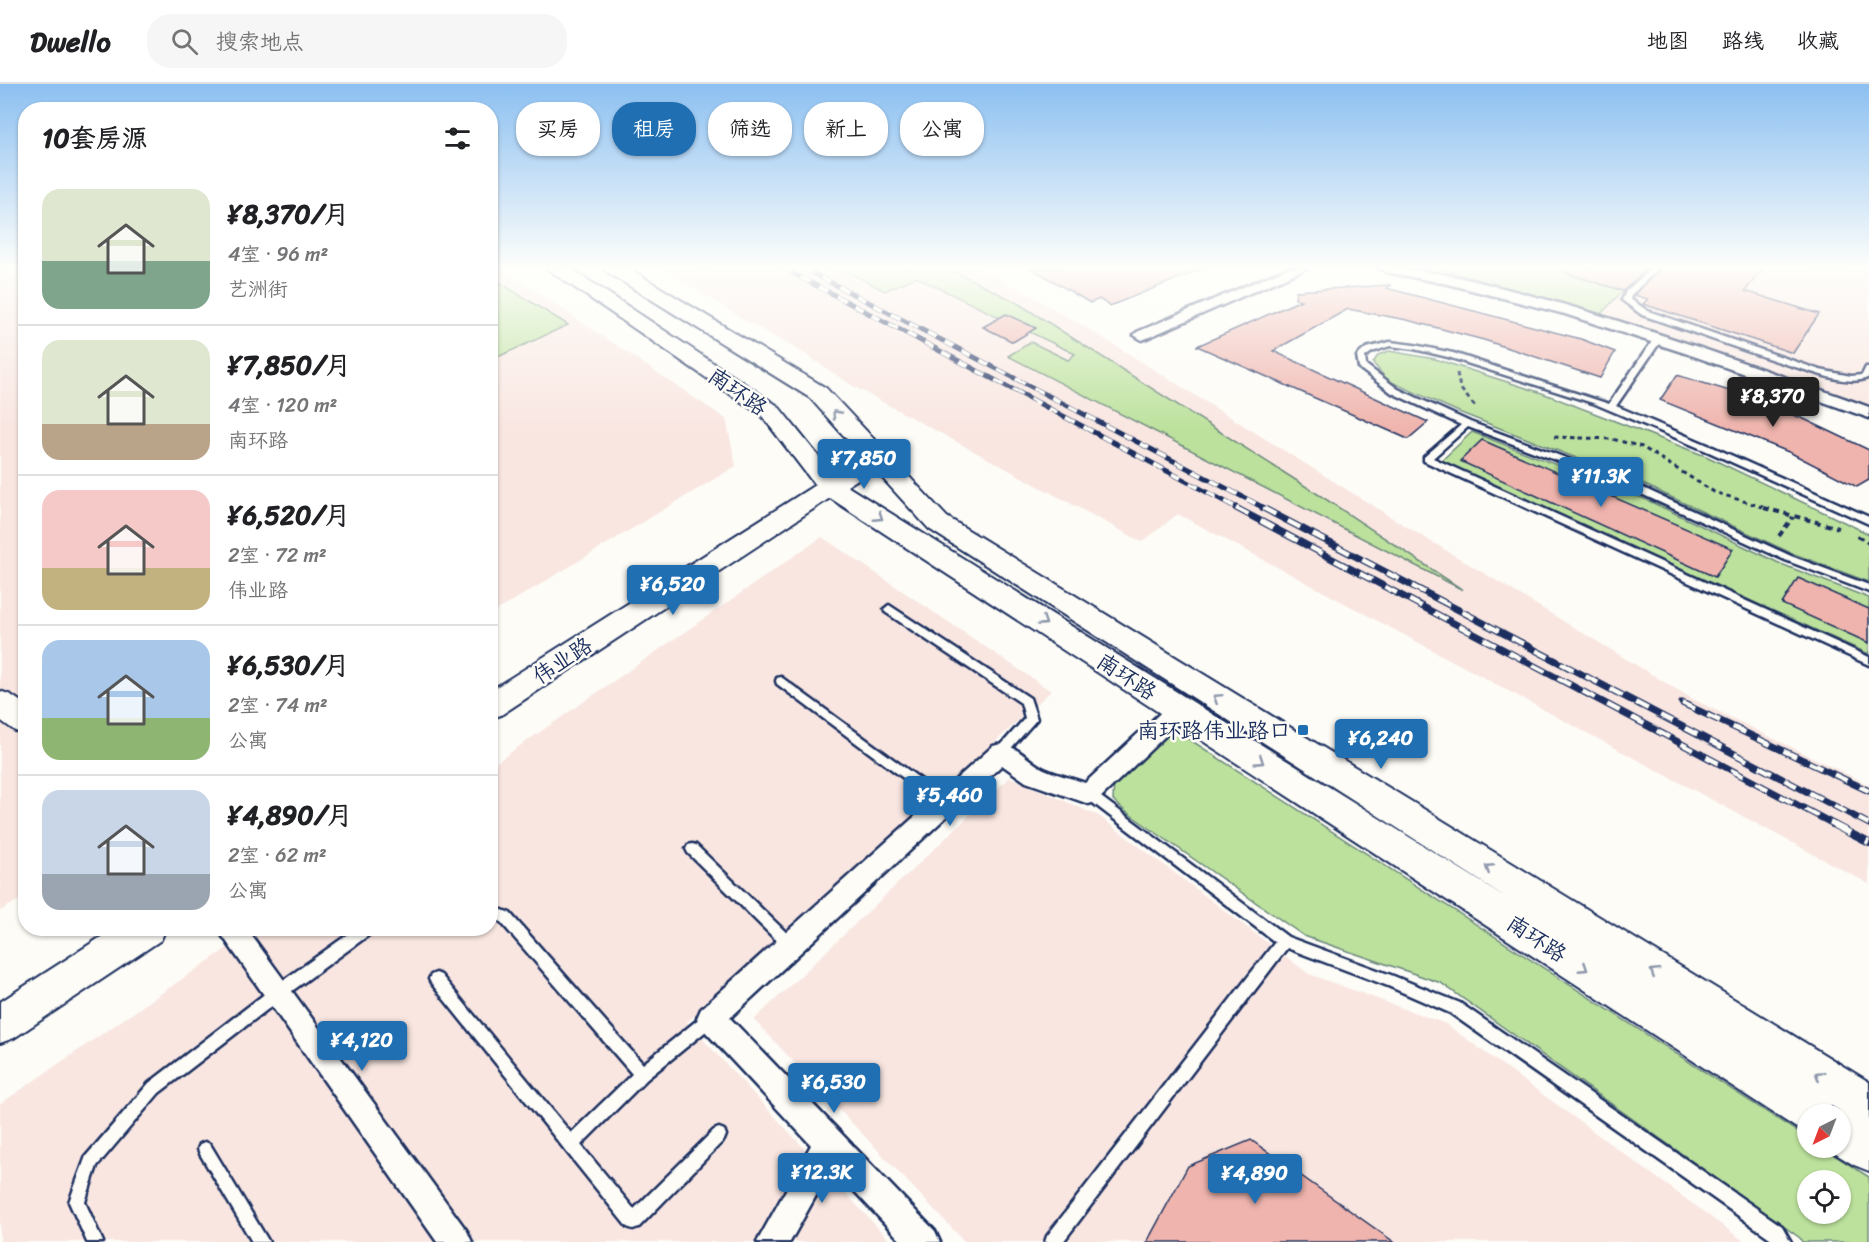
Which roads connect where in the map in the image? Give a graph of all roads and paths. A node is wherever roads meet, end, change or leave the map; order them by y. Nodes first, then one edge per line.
1 (637, 322) edge
2 (702, 322) edge
3 (1173, 322) edge
4 (1609, 322) edge
5 (1672, 322) edge
6 (1142, 335) dead end
7 (1658, 339) junction
8 (1458, 358) junction
9 (1869, 369) edge
10 (1611, 407) junction
11 (1481, 413) dead end
12 (1869, 413) edge
13 (1467, 424) junction
14 (1545, 435) dead end
15 (875, 457) junction
16 (829, 486) junction
17 (1869, 521) edge
18 (1844, 529) dead end
19 (1852, 534) dead end
20 (1869, 543) edge
21 (1869, 589) edge
22 (890, 609) dead end
23 (1869, 661) edge
24 (781, 681) dead end
25 (498, 701) edge
26 (0, 703) edge
27 (1179, 710) junction
28 (18, 716) edge
29 (1001, 752) junction
30 (1089, 794) junction
31 (945, 803) junction
32 (692, 849) dead end
33 (498, 914) edge
34 (136, 936) edge
35 (236, 936) edge
36 (357, 936) edge
37 (1284, 941) junction
38 (790, 945) junction
39 (436, 979) dead end
40 (276, 994) junction
41 (711, 1018) junction
42 (0, 1024) edge
43 (642, 1074) junction
44 (1797, 1104) edge
45 (1869, 1106) edge
46 (719, 1135) dead end
47 (1851, 1139) edge
48 (829, 1142) junction
49 (570, 1145) junction
50 (205, 1149) dead end
51 (1869, 1150) edge
52 (95, 1242) edge
53 (261, 1242) edge
54 (456, 1242) edge
55 (773, 1242) edge
56 (924, 1242) edge
57 (1053, 1242) edge
58 (1783, 1242) edge

1 - 16 main road, 南环路
15 -> 2 main road, 南环路
3 - 6 street
4 - 7 street
5 - 9 lane
7 - 10 lane
7 - 12 street
8 - 10 lane
8 - 11 path
8 - 13 lane
10 - 17 lane
13 - 21 lane
13 - 23 lane
14 - 18 path
15 - 16 main road, 伟业路
45 -> 15 main road, 南环路
16 - 25 main road, 伟业路
16 -> 27 main road, 南环路
19 - 20 path
22 - 29 lane
24 - 31 lane
26 - 28 main road
27 - 30 street
27 -> 44 main road, 南环路
29 - 30 street
29 - 31 street
30 - 37 lane
31 - 38 street
32 - 38 lane
33 - 43 lane
34 - 42 main road
35 - 40 street
36 - 40 lane
37 - 57 lane
37 - 58 lane
38 - 41 street
39 - 49 lane
40 - 52 lane
40 - 54 street
41 - 43 lane
41 - 48 street
43 - 49 lane
46 - 49 lane
47 - 51 main road
48 - 55 street
48 - 56 street
50 - 53 lane

